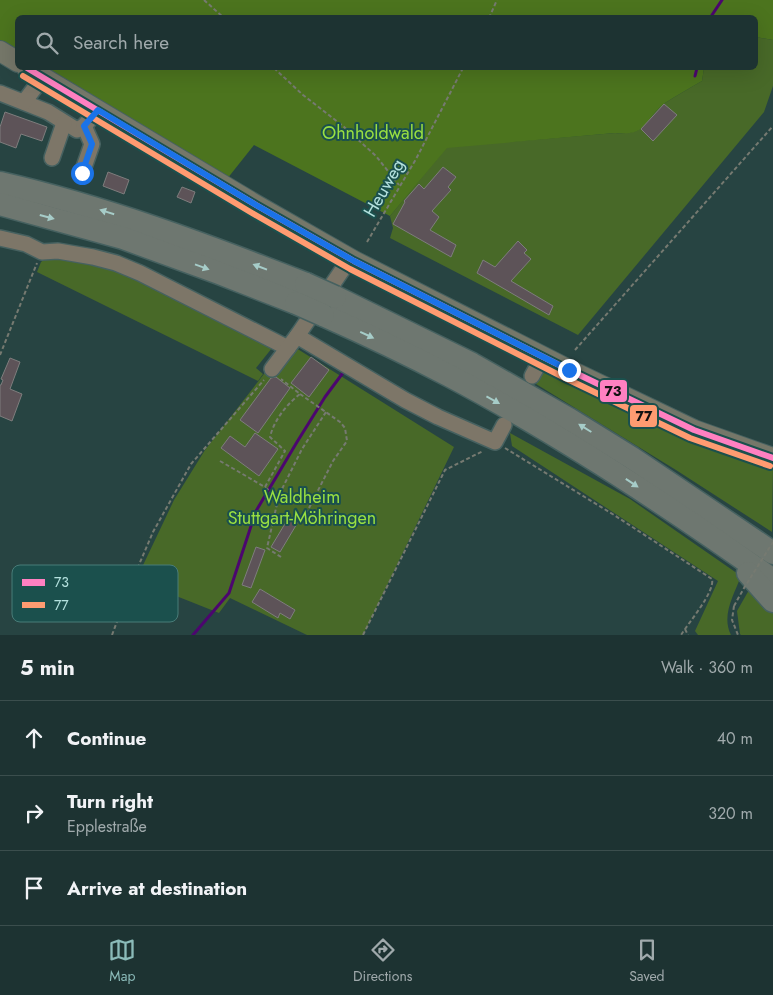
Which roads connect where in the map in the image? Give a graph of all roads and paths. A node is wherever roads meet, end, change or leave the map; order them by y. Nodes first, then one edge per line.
1 (204, 0) edge
2 (497, 0) edge
3 (221, 15) edge
4 (490, 15) edge
5 (0, 51) edge
6 (15, 60) edge
7 (276, 70) edge
8 (463, 70) edge
9 (35, 72) edge
10 (0, 93) edge
11 (24, 102) junction
12 (98, 110) junction
13 (64, 123) junction
14 (84, 126) junction
15 (773, 126) edge
16 (52, 158) dead end
17 (82, 173) dead end
18 (0, 183) edge
19 (399, 185) junction
20 (0, 204) edge
21 (0, 238) edge
22 (367, 242) dead end
23 (42, 252) junction
24 (354, 261) junction
25 (301, 294) junction
26 (329, 306) junction
27 (298, 336) junction
28 (288, 348) junction
29 (574, 350) dead end
30 (0, 356) edge
31 (543, 356) junction
32 (271, 371) junction
33 (532, 376) dead end
34 (300, 394) junction
35 (326, 412) junction
36 (504, 425) dead end
37 (495, 442) junction
38 (773, 458) edge
39 (220, 461) dead end
40 (265, 488) junction
41 (278, 495) junction
42 (307, 512) dead end
43 (749, 535) junction
44 (773, 542) edge
45 (773, 553) edge
46 (281, 556) dead end
47 (742, 558) junction
48 (139, 565) edge
49 (773, 580) edge
50 (773, 601) edge
51 (117, 622) edge
52 (685, 630) junction
53 (112, 635) edge
54 (363, 635) edge
55 (681, 635) edge
56 (688, 635) edge
57 (738, 635) edge

1 - 3 path
2 - 4 path
5 - 6 main road
7 - 19 path
8 - 19 path, Heuweg
9 - 11 lane
9 - 12 main road
10 - 11 lane
11 - 13 lane
12 - 14 lane
12 - 24 main road
13 - 14 lane
13 - 16 lane
14 - 17 lane
15 - 29 path
25 -> 18 highway
19 - 22 path, Heuweg
20 -> 25 highway
21 - 23 lane
23 - 28 lane
23 - 30 path
24 - 27 lane
24 - 31 main road
25 - 26 highway, bridge
43 -> 26 highway
26 -> 47 highway
27 - 28 lane
27 - 37 lane
28 - 32 lane
31 - 33 lane
31 - 38 main road
32 - 34 path
32 - 48 path
34 - 35 path
34 - 40 path
35 - 41 path
35 - 42 path
36 - 37 lane
37 - 52 path
37 - 54 path
39 - 40 path
40 - 41 path
41 - 46 path
43 - 44 highway
43 - 45 highway
44 - 57 path, bridge
47 - 49 highway
47 - 50 highway
51 - 53 path
52 - 55 path
52 - 56 path

